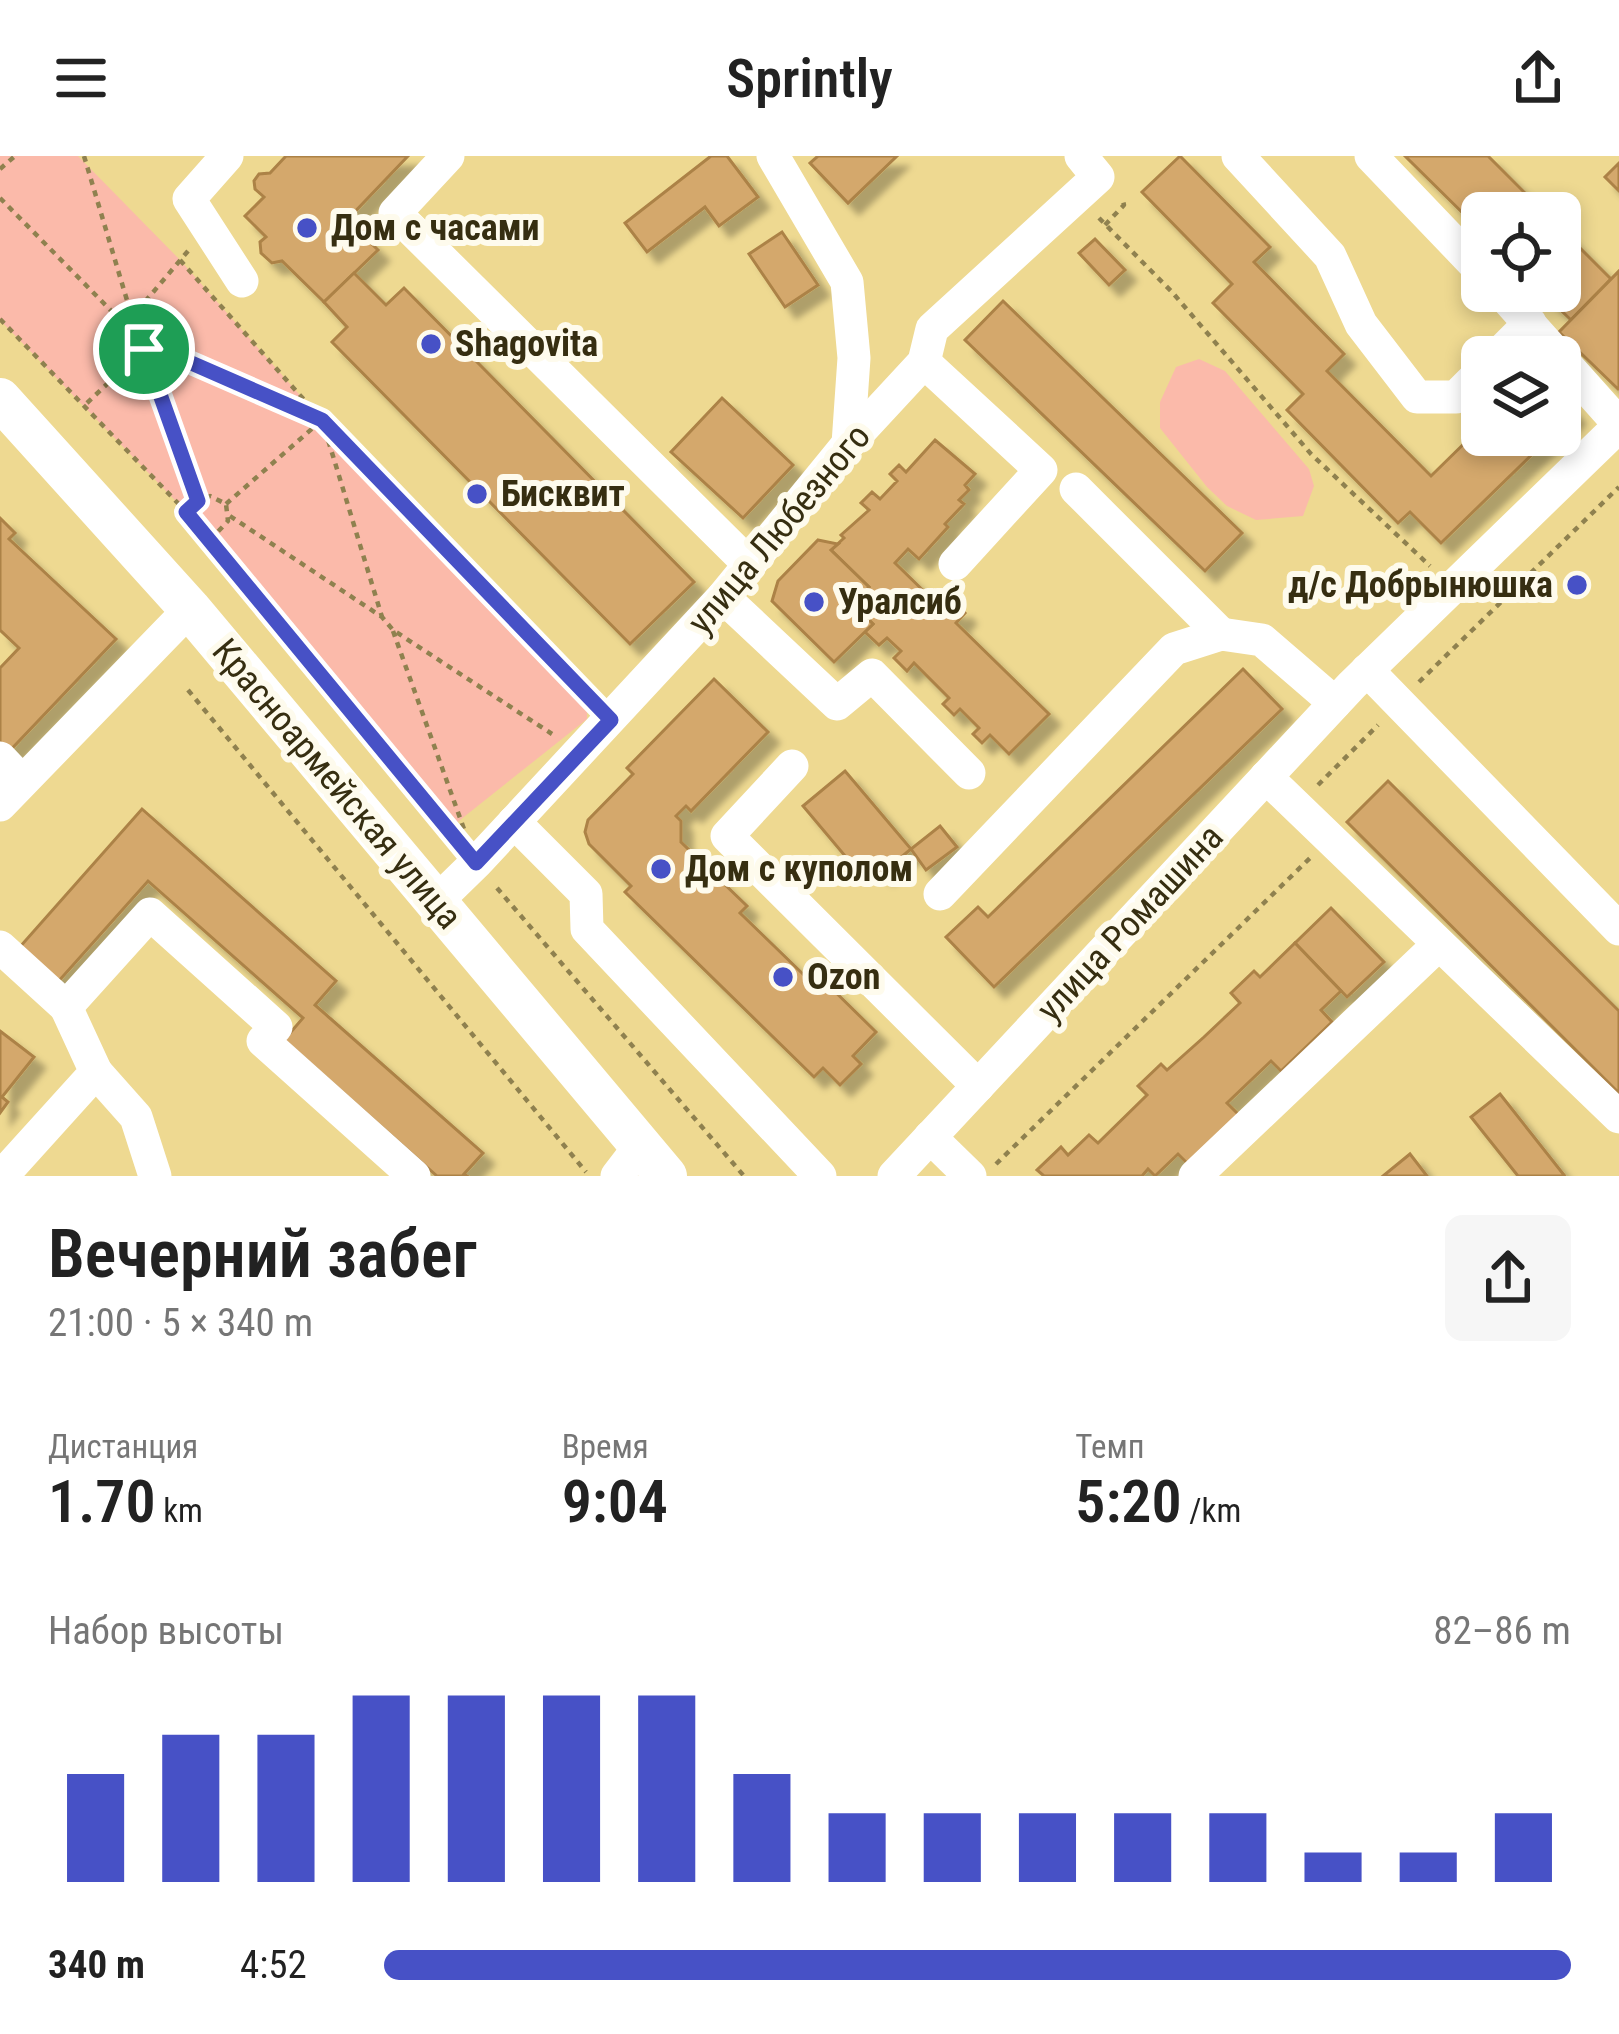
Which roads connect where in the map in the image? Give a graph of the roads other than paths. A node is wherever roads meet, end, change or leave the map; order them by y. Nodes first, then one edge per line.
1 (226, 156) edge
2 (448, 156) edge
3 (773, 156) edge
4 (1081, 156) edge
5 (1238, 156) edge
6 (1371, 156) edge
7 (1461, 250) edge
8 (242, 281) dead end
9 (1520, 312) edge
10 (1530, 323) junction
11 (1517, 336) edge
12 (924, 362) junction
13 (1461, 392) edge
14 (0, 399) edge
15 (1619, 425) edge
16 (848, 445) junction
17 (1076, 489) dead end
18 (955, 564) dead end
19 (750, 565) junction
20 (723, 597) junction
21 (190, 609) junction
22 (1221, 634) junction
23 (1367, 670) junction
24 (1335, 703) junction
25 (792, 766) dead end
26 (969, 773) dead end
27 (1266, 777) junction
28 (7, 781) edge
29 (514, 822) junction
30 (940, 894) dead end
31 (436, 902) junction
32 (1619, 929) edge
33 (1438, 944) junction
34 (0, 947) edge
35 (67, 1006) junction
36 (96, 1072) junction
37 (979, 1086) junction
38 (1619, 1117) edge
39 (930, 1137) junction
40 (641, 1166) edge
41 (2, 1176) edge
42 (155, 1176) edge
43 (414, 1176) edge
44 (820, 1176) edge
45 (894, 1176) edge
46 (970, 1176) edge
47 (1196, 1176) edge

1 - 8 street
2 - 19 street
3 - 16 street
4 - 12 street, улица Любезного
5 - 13 street
6 - 7 street
9 - 10 street
10 - 11 street
10 - 15 street
12 - 16 street, улица Любезного
12 - 18 street
14 - 21 main road, Красноармейская улица
15 - 23 street, улица Ромашина
16 - 19 street, улица Любезного
17 - 22 street
19 - 20 street, улица Любезного
20 - 26 street
20 - 29 street, улица Любезного
21 - 28 street
21 - 31 main road, Красноармейская улица
22 - 24 street
22 - 30 street
23 - 24 street, улица Ромашина
23 - 32 street
24 - 27 street, улица Ромашина
25 - 37 street
27 - 33 street
27 - 37 street, улица Ромашина
29 - 31 street, улица Любезного
29 - 44 street
31 - 40 main road, Красноармейская улица
33 - 38 street
33 - 47 street
34 - 35 street
35 - 36 street
35 - 43 street
36 - 41 street
36 - 42 street
37 - 39 street, улица Ромашина
39 - 45 street, улица Ромашина
39 - 46 street

